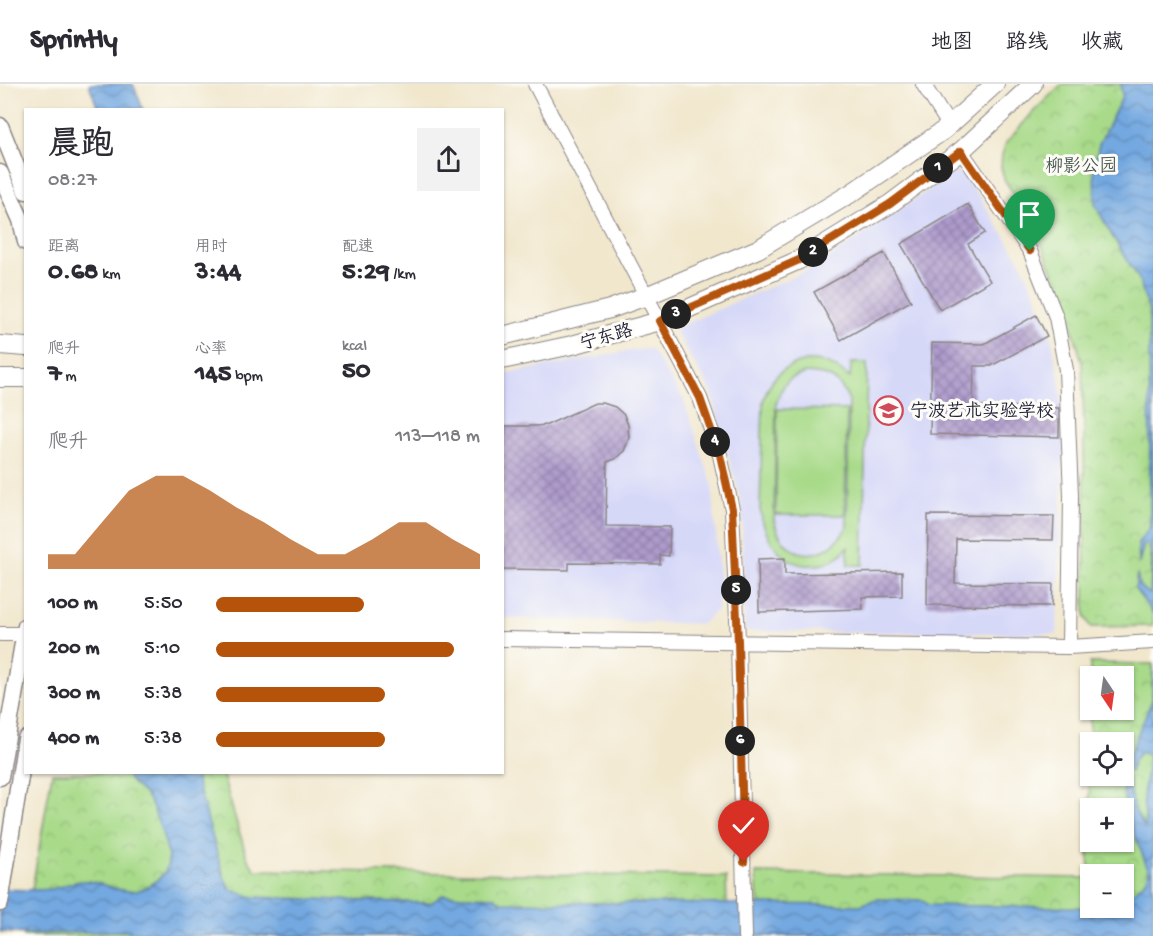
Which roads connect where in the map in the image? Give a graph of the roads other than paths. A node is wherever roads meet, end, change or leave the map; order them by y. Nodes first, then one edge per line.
1 (535, 84) edge
2 (923, 84) edge
3 (995, 84) edge
4 (1030, 87) edge
5 (949, 125) junction
6 (0, 126) edge
7 (961, 151) junction
8 (0, 172) edge
9 (24, 186) edge
10 (24, 233) edge
11 (646, 296) junction
12 (660, 321) junction
13 (504, 336) edge
14 (0, 345) edge
15 (24, 346) edge
16 (504, 360) edge
17 (0, 378) edge
18 (24, 378) edge
19 (24, 632) edge
20 (0, 634) edge
21 (24, 638) edge
22 (504, 639) edge
23 (738, 641) junction
24 (1153, 642) edge
25 (1069, 647) junction
26 (24, 752) edge
27 (0, 777) edge
28 (0, 903) edge
29 (745, 936) edge

1 - 11 street
2 - 5 street
3 - 5 main road, 宁东路
4 - 7 main road, 宁东路
5 - 11 main road, 宁东路
6 - 9 main road
7 - 12 main road, 宁东路
7 - 25 street
8 - 10 main road
11 - 12 street
11 - 13 main road, 宁东路
12 - 16 main road, 宁东路
12 - 23 street
14 - 15 main road
17 - 18 main road
19 - 20 street
21 - 27 main road
22 - 23 street
23 - 25 street
23 - 29 street
24 - 25 street
26 - 28 main road

